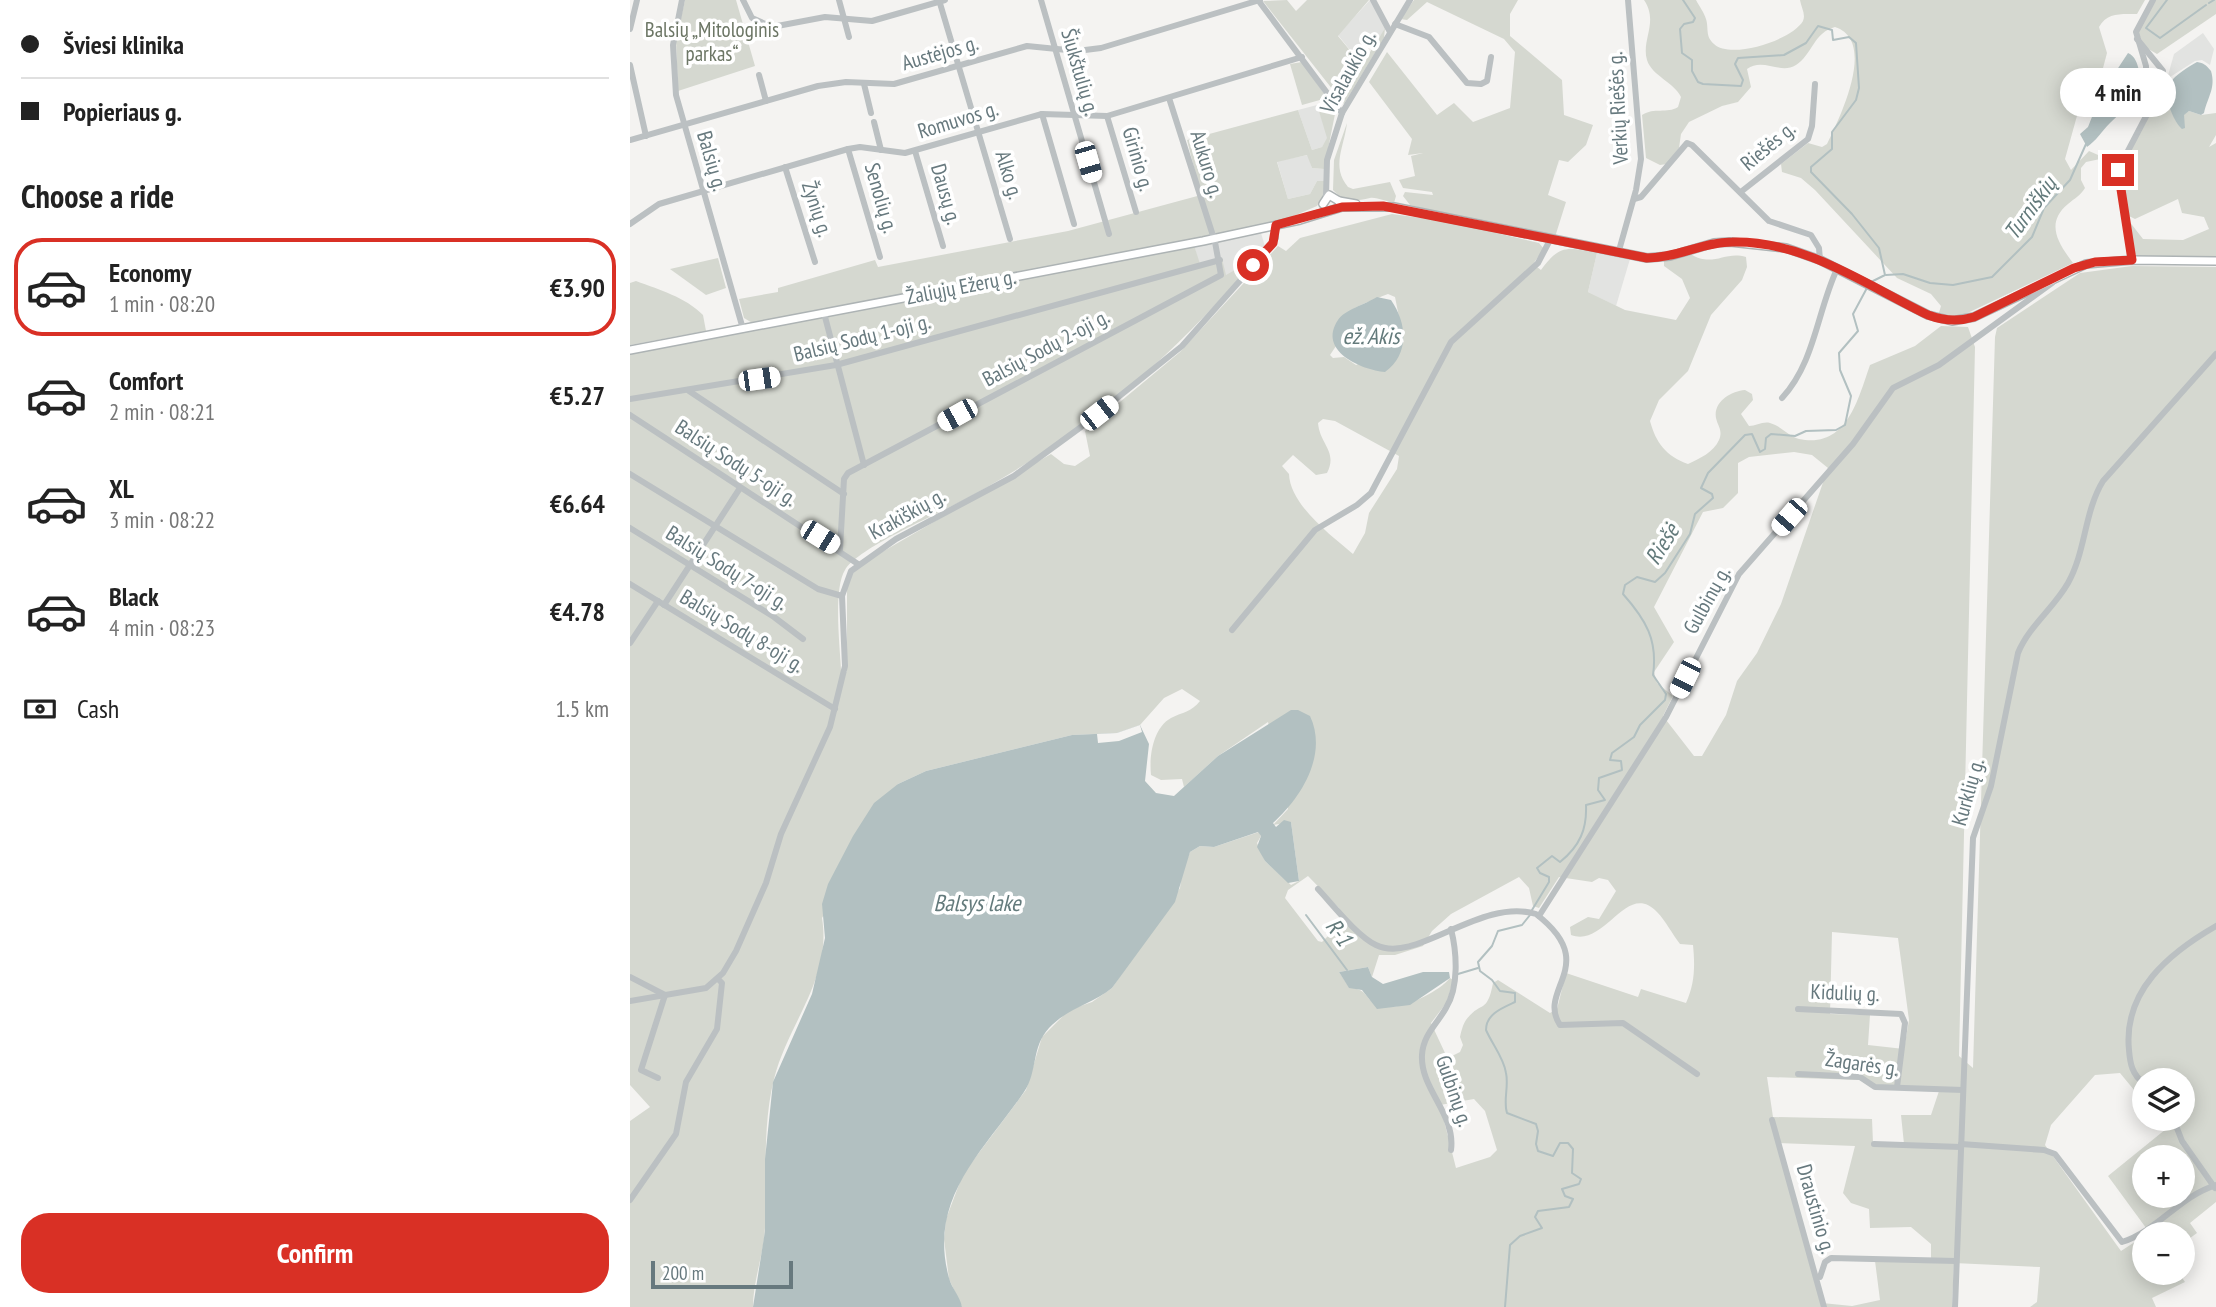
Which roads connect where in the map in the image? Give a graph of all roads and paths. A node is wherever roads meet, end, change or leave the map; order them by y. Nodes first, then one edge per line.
1 (637, 0) edge
2 (682, 0) edge
3 (743, 0) edge
4 (839, 0) edge
5 (1041, 0) edge
6 (1259, 0) edge
7 (1373, 0) edge
8 (1410, 0) edge
9 (1628, 0) edge
10 (2152, 0) edge
11 (941, 1) edge
12 (844, 19) junction
13 (1395, 24) junction
14 (630, 29) edge
15 (1390, 32) junction
16 (849, 37) dead end
17 (2137, 40) junction
18 (1056, 50) junction
19 (1302, 57) junction
20 (1491, 57) dead end
21 (2157, 60) junction
22 (630, 65) edge
23 (959, 66) junction
24 (2146, 66) junction
25 (759, 75) dead end
26 (863, 84) junction
27 (1815, 85) dead end
28 (1169, 98) junction
29 (766, 101) junction
30 (2147, 112) junction
31 (871, 113) dead end
32 (1342, 113) junction
33 (1042, 114) junction
34 (1075, 115) junction
35 (1107, 116) junction
36 (874, 122) dead end
37 (684, 125) junction
38 (978, 132) junction
39 (646, 136) junction
40 (630, 140) edge
41 (848, 149) junction
42 (881, 150) junction
43 (915, 151) junction
44 (785, 167) junction
45 (703, 190) junction
46 (1742, 191) junction
47 (1633, 199) junction
48 (1331, 202) junction
49 (1136, 212) dead end
50 (630, 224) edge
51 (1074, 224) dead end
52 (1276, 225) junction
53 (1109, 234) dead end
54 (1010, 239) dead end
55 (1214, 239) junction
56 (1550, 240) junction
57 (943, 246) dead end
58 (1618, 254) junction
59 (880, 257) dead end
60 (1220, 260) junction
61 (1820, 260) junction
62 (2132, 260) junction
63 (2216, 261) edge
64 (815, 262) dead end
65 (1836, 269) junction
66 (2060, 275) junction
67 (824, 313) junction
68 (743, 329) junction
69 (630, 350) edge
70 (2216, 354) edge
71 (836, 365) junction
72 (689, 391) junction
73 (1782, 398) dead end
74 (630, 399) edge
75 (630, 415) edge
76 (864, 465) junction
77 (630, 474) edge
78 (740, 488) junction
79 (844, 494) junction
80 (714, 526) junction
81 (630, 528) edge
82 (840, 549) junction
83 (858, 564) junction
84 (689, 566) junction
85 (630, 584) edge
86 (842, 596) junction
87 (661, 603) junction
88 (1232, 629) dead end
89 (803, 639) dead end
90 (630, 643) edge
91 (835, 709) junction
92 (1318, 889) dead end
93 (1536, 914) junction
94 (2216, 926) edge
95 (1451, 929) junction
96 (630, 977) edge
97 (718, 979) junction
98 (664, 995) junction
99 (630, 1002) edge
100 (1798, 1009) dead end
101 (2132, 1069) edge
102 (1697, 1074) dead end
103 (1798, 1074) dead end
104 (658, 1078) dead end
105 (1898, 1087) junction
106 (1963, 1090) junction
107 (1772, 1120) dead end
108 (2178, 1131) edge
109 (1874, 1144) dead end
110 (1961, 1146) junction
111 (1451, 1150) dead end
112 (2215, 1187) edge
113 (630, 1200) edge
114 (1812, 1261) junction
115 (1956, 1261) junction
116 (1825, 1262) junction
117 (1820, 1283) junction
118 (1824, 1307) edge
119 (1955, 1307) edge

1 - 14 street
2 - 37 street, Balsių g.
3 - 12 street
4 - 12 street
5 - 18 street, Šiukštulių g.
6 - 18 street, Austėjos g.
6 - 19 street
7 - 15 street
8 - 13 street, Visalaukio g.
9 - 47 street, Verkių Riešės g.
10 - 17 street
11 - 12 street
11 - 23 street, Alko g.
12 - 16 street
13 - 15 street, Visalaukio g.
13 - 20 street
15 - 32 street, Visalaukio g.
17 - 21 street
17 - 24 street
18 - 23 street, Austėjos g.
18 - 34 street, Šiukštulių g.
19 - 28 street, Romuvos g.
19 - 32 street
21 - 24 street
21 - 30 street
22 - 39 street
23 - 26 street, Austėjos g.
23 - 38 street, Alko g.
24 - 30 street
25 - 29 street
26 - 29 street, Austėjos g.
26 - 31 street
27 - 46 street, Riešės g.
28 - 35 street, Romuvos g.
28 - 55 street, Aukuro g.
29 - 37 street, Austėjos g.
30 - 62 street
32 - 48 street, Visalaukio g.
33 - 34 street, Romuvos g.
33 - 38 street, Romuvos g.
33 - 51 street
34 - 35 street, Romuvos g.
34 - 53 street, Šiukštulių g.
35 - 49 street, Girinio g.
36 - 42 street
37 - 39 street, Austėjos g.
37 - 45 street, Balsių g.
38 - 43 street, Romuvos g.
38 - 54 street, Alko g.
39 - 40 street, Austėjos g.
41 - 42 street, Romuvos g.
41 - 44 street, Romuvos g.
41 - 59 street, Senolių g.
42 - 43 street, Romuvos g.
43 - 57 street, Dausų g.
44 - 45 street, Romuvos g.
44 - 64 street, Žynių g.
45 - 50 street, Romuvos g.
45 - 68 street, Balsių g.
46 - 47 street, Riešės g.
46 - 61 street, Riešės g.
47 - 58 street, Verkių Riešės g.
48 - 52 main road, Žaliųjų Ežerų g.
48 - 56 main road, Žaliųjų Ežerų g.
52 - 55 main road, Žaliųjų Ežerų g.
52 - 83 street, Krakiškių g.
55 - 60 street
55 - 67 main road, Žaliųjų Ežerų g.
56 - 58 main road, Žaliųjų Ežerų g.
56 - 88 street
58 - 61 main road, Žaliųjų Ežerų g.
60 - 71 street, Balsių Sodų 1-oji g.
60 - 76 street, Balsių Sodų 2-oji g.
61 - 65 main road, Žaliųjų Ežerų g.
62 - 63 main road, Žaliųjų Ežerų g.
62 - 66 main road, Žaliųjų Ežerų g.
65 - 66 main road, Žaliųjų Ežerų g.
65 - 73 street
66 - 93 street, Gulbinų g.
67 - 68 main road, Žaliųjų Ežerų g.
67 - 71 street
68 - 69 main road, Žaliųjų Ežerų g.
70 - 106 street, Kurklių g.
71 - 72 street, Balsių Sodų 1-oji g.
71 - 76 street
72 - 74 street, Balsių Sodų 1-oji g.
72 - 79 street
75 - 78 street, Balsių Sodų 5-oji g.
76 - 79 street, Balsių Sodų 2-oji g.
77 - 80 street
78 - 80 street
78 - 82 street, Balsių Sodų 5-oji g.
79 - 82 street, Balsių Sodų 2-oji g.
80 - 84 street
80 - 86 street
81 - 84 street, Balsių Sodų 7-oji g.
82 - 83 street, Balsių Sodų 5-oji g.
83 - 86 street, Krakiškių g.
84 - 87 street
84 - 89 street, Balsių Sodų 7-oji g.
85 - 87 street, Balsių Sodų 8-oji g.
86 - 91 street, Krakiškių g.
87 - 90 street
87 - 91 street, Balsių Sodų 8-oji g.
91 - 97 street, Krakiškių g.
92 - 95 street
93 - 95 street
93 - 102 street
94 - 101 street
95 - 111 street, Gulbinų g.
96 - 98 street
97 - 98 street
97 - 113 street
98 - 99 street
98 - 104 street
100 - 105 street, Kidulių g.
103 - 105 street, Žagarės g.
105 - 106 street, Žagarės g.
106 - 110 street, Kurklių g.
107 - 114 street, Draustinio g.
108 - 112 street
109 - 110 street
110 - 112 street
110 - 115 street, Kurklių g.
114 - 116 street
114 - 117 street, Draustinio g.
115 - 116 street
115 - 119 street, Kurklių g.
116 - 117 street
117 - 118 street, Draustinio g.

